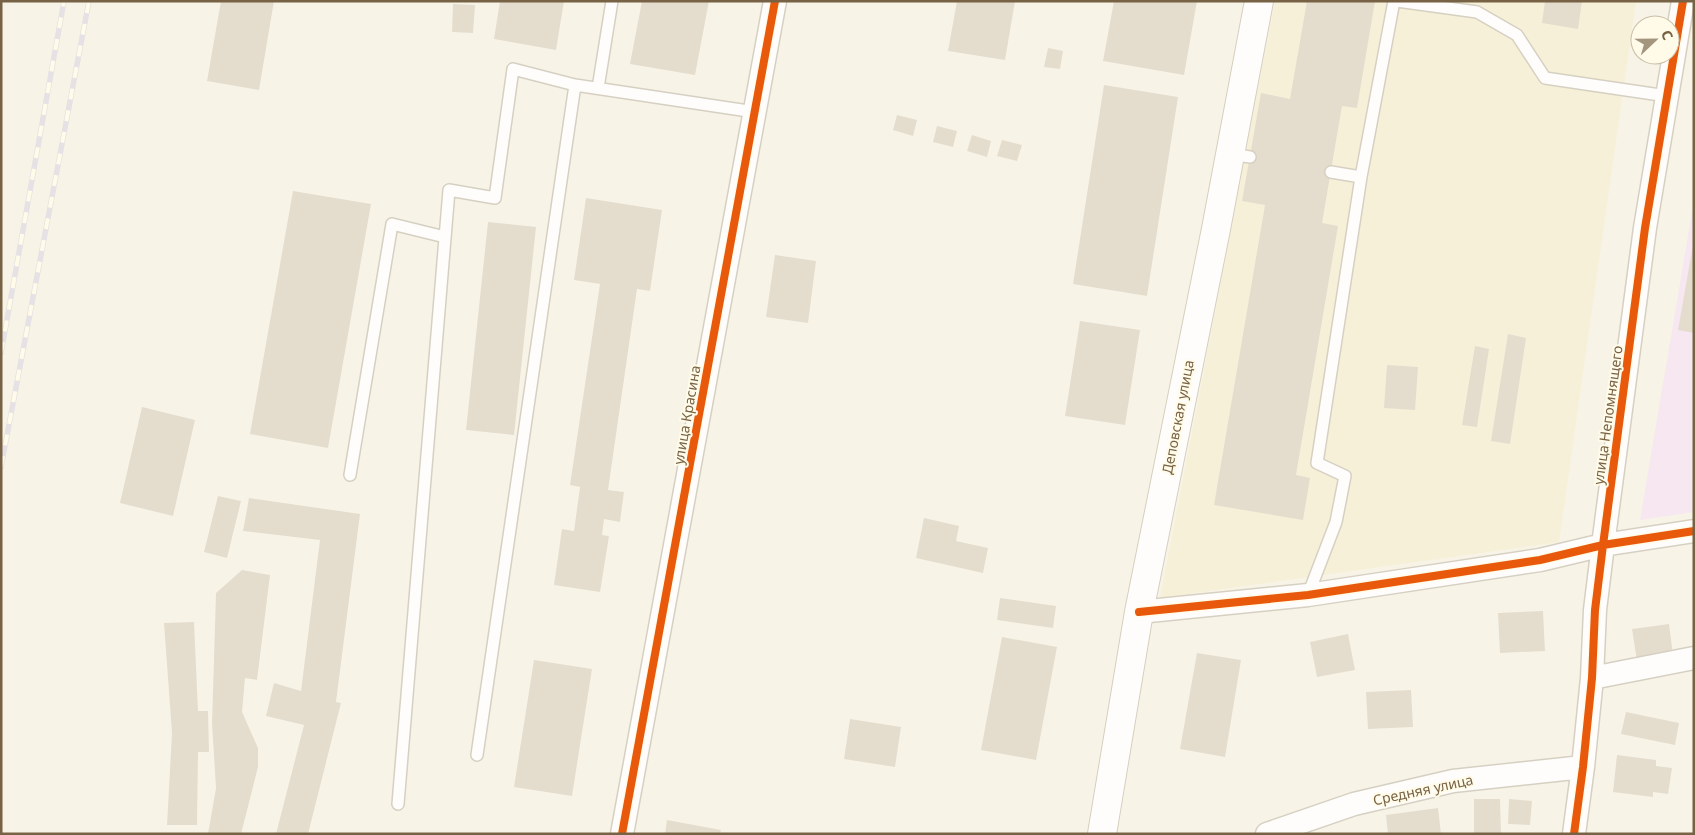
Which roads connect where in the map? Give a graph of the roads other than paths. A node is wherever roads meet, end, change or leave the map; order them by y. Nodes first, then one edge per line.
1 (612, 1) edge
2 (775, 1) edge
3 (1259, 1) edge
4 (1395, 1) edge
5 (1683, 1) edge
6 (575, 85) junction
7 (598, 88) junction
8 (1667, 96) junction
9 (755, 112) junction
10 (1331, 172) dead end
11 (1361, 177) junction
12 (445, 237) junction
13 (350, 475) dead end
14 (1694, 531) edge
15 (1603, 545) junction
16 (1308, 595) junction
17 (1139, 612) junction
18 (1694, 658) edge
19 (1592, 678) junction
20 (477, 755) dead end
21 (1583, 767) junction
22 (398, 804) dead end
23 (622, 834) edge
24 (1102, 834) edge
25 (1267, 834) edge
26 (1574, 834) edge

1 - 7 lane
2 - 9 street, улица Красина
3 - 17 main road, Деповская улица
4 - 8 lane
4 - 11 lane
5 - 8 street, улица Непомнящего
6 - 7 lane
6 - 12 lane
6 - 20 lane
7 - 9 lane
8 - 15 street, улица Непомнящего
9 - 23 street, улица Красина
10 - 11 lane
11 - 16 lane
12 - 13 lane
12 - 22 lane
14 - 15 street
15 - 16 street
15 - 19 street, улица Непомнящего
16 - 17 street
17 - 24 main road, Деповская улица
18 - 19 street
19 - 21 street, улица Непомнящего
21 - 25 street, Средняя улица
21 - 26 street, улица Непомнящего

